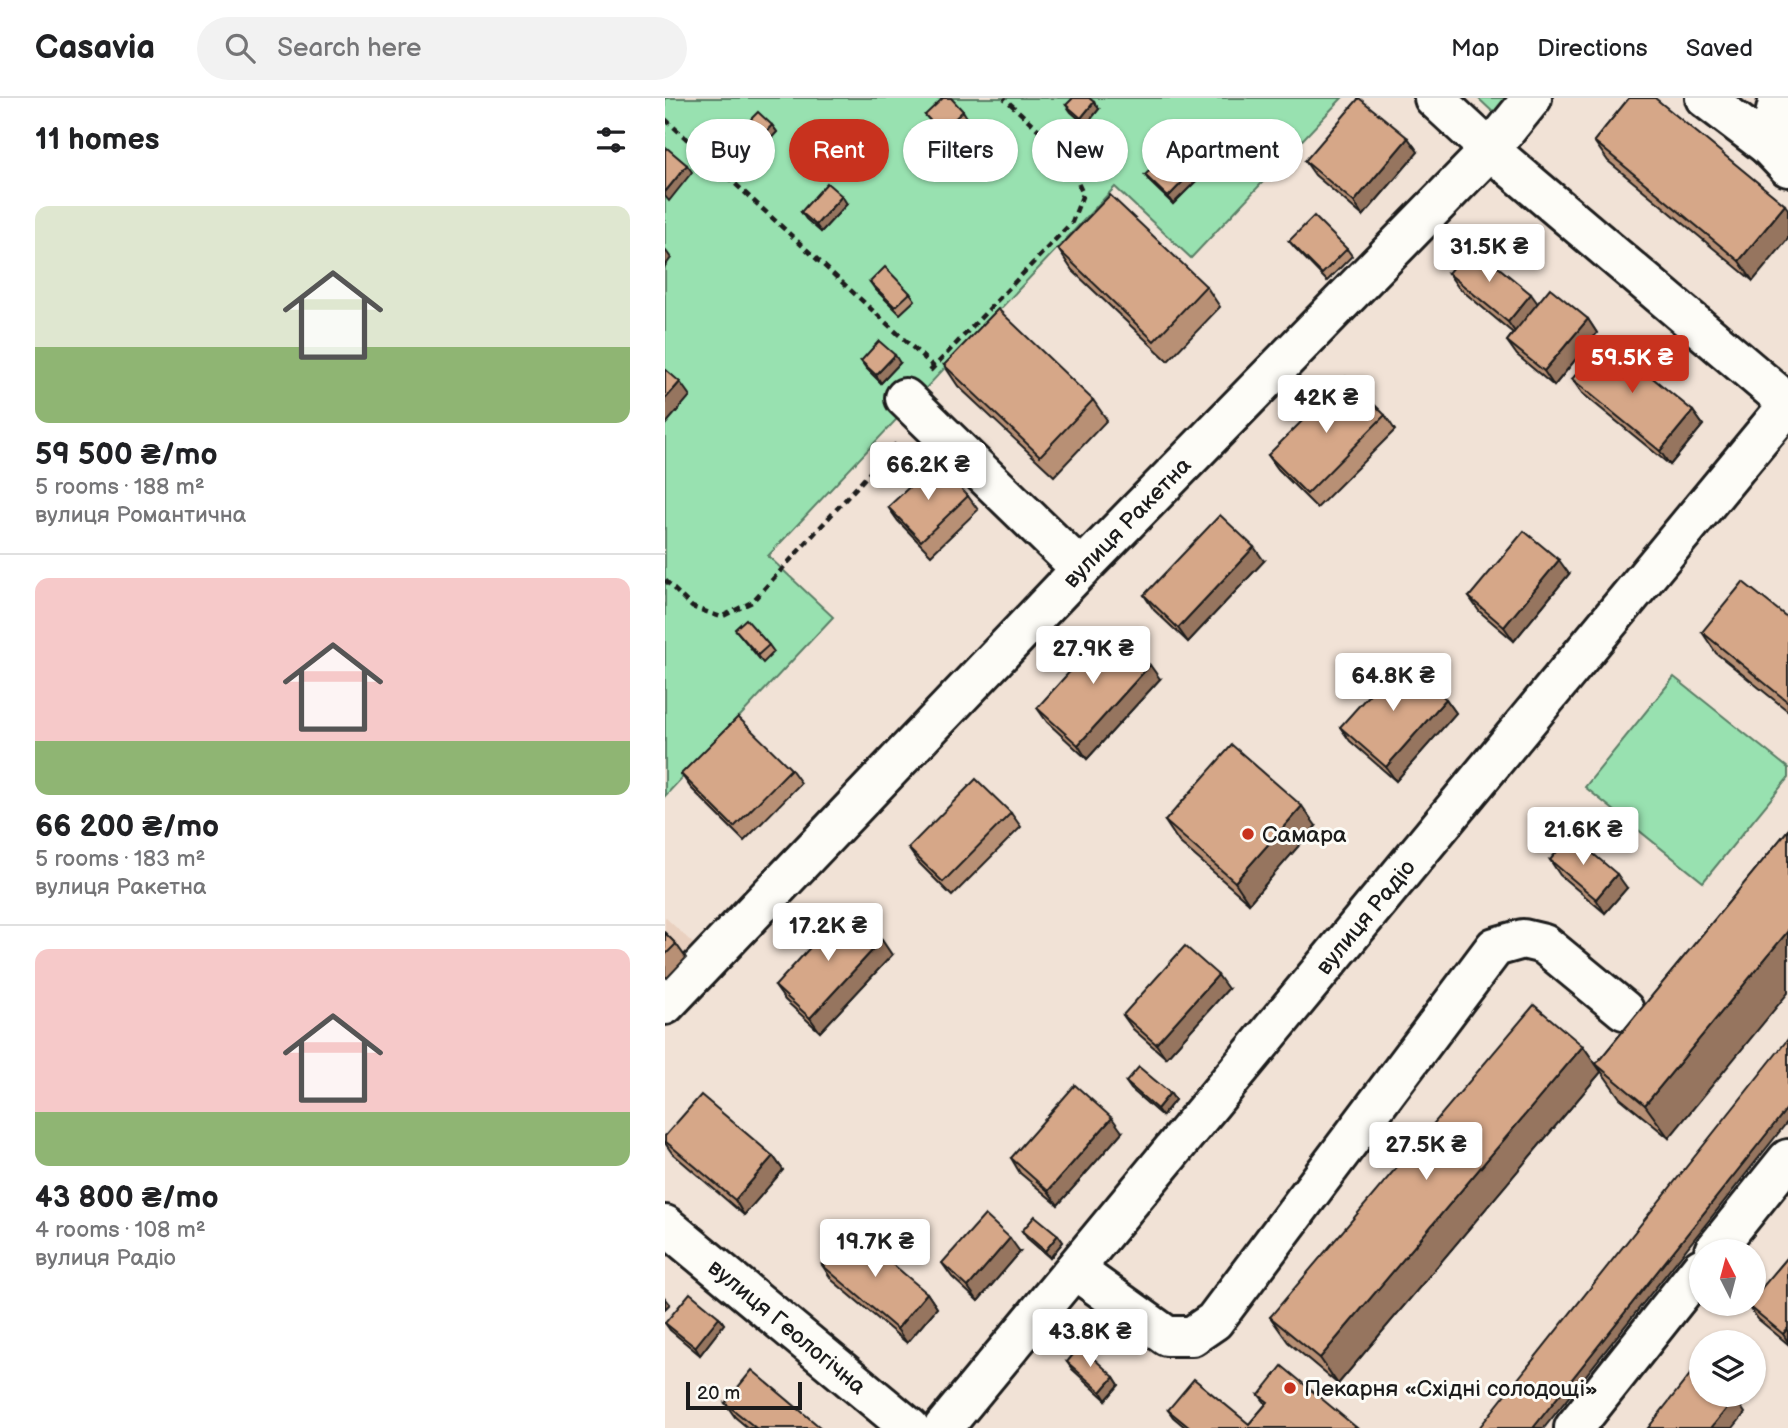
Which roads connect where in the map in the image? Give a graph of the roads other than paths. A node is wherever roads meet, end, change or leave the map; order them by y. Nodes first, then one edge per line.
1 (1434, 98) edge
2 (1532, 98) edge
3 (1705, 98) edge
4 (1779, 98) edge
5 (1490, 150) junction
6 (1778, 157) edge
7 (1788, 404) edge
8 (914, 406) road end
9 (1081, 569) junction
10 (665, 1005) edge
11 (1624, 1010) dead end
12 (1788, 1159) edge
13 (665, 1225) edge
14 (1724, 1239) edge
15 (1075, 1270) junction
16 (1689, 1283) edge
17 (910, 1428) edge
18 (943, 1428) edge
19 (1574, 1428) edge

1 - 5 street
2 - 5 street, вулиця Ракетна
3 - 6 street
4 - 6 street
5 - 7 street
5 - 9 street, вулиця Ракетна
7 - 15 street, вулиця Радіо
8 - 9 street
9 - 10 street, вулиця Ракетна
11 - 15 street
12 - 14 street
13 - 17 street, вулиця Геологічна
15 - 18 street, вулиця Радіо
16 - 19 street

